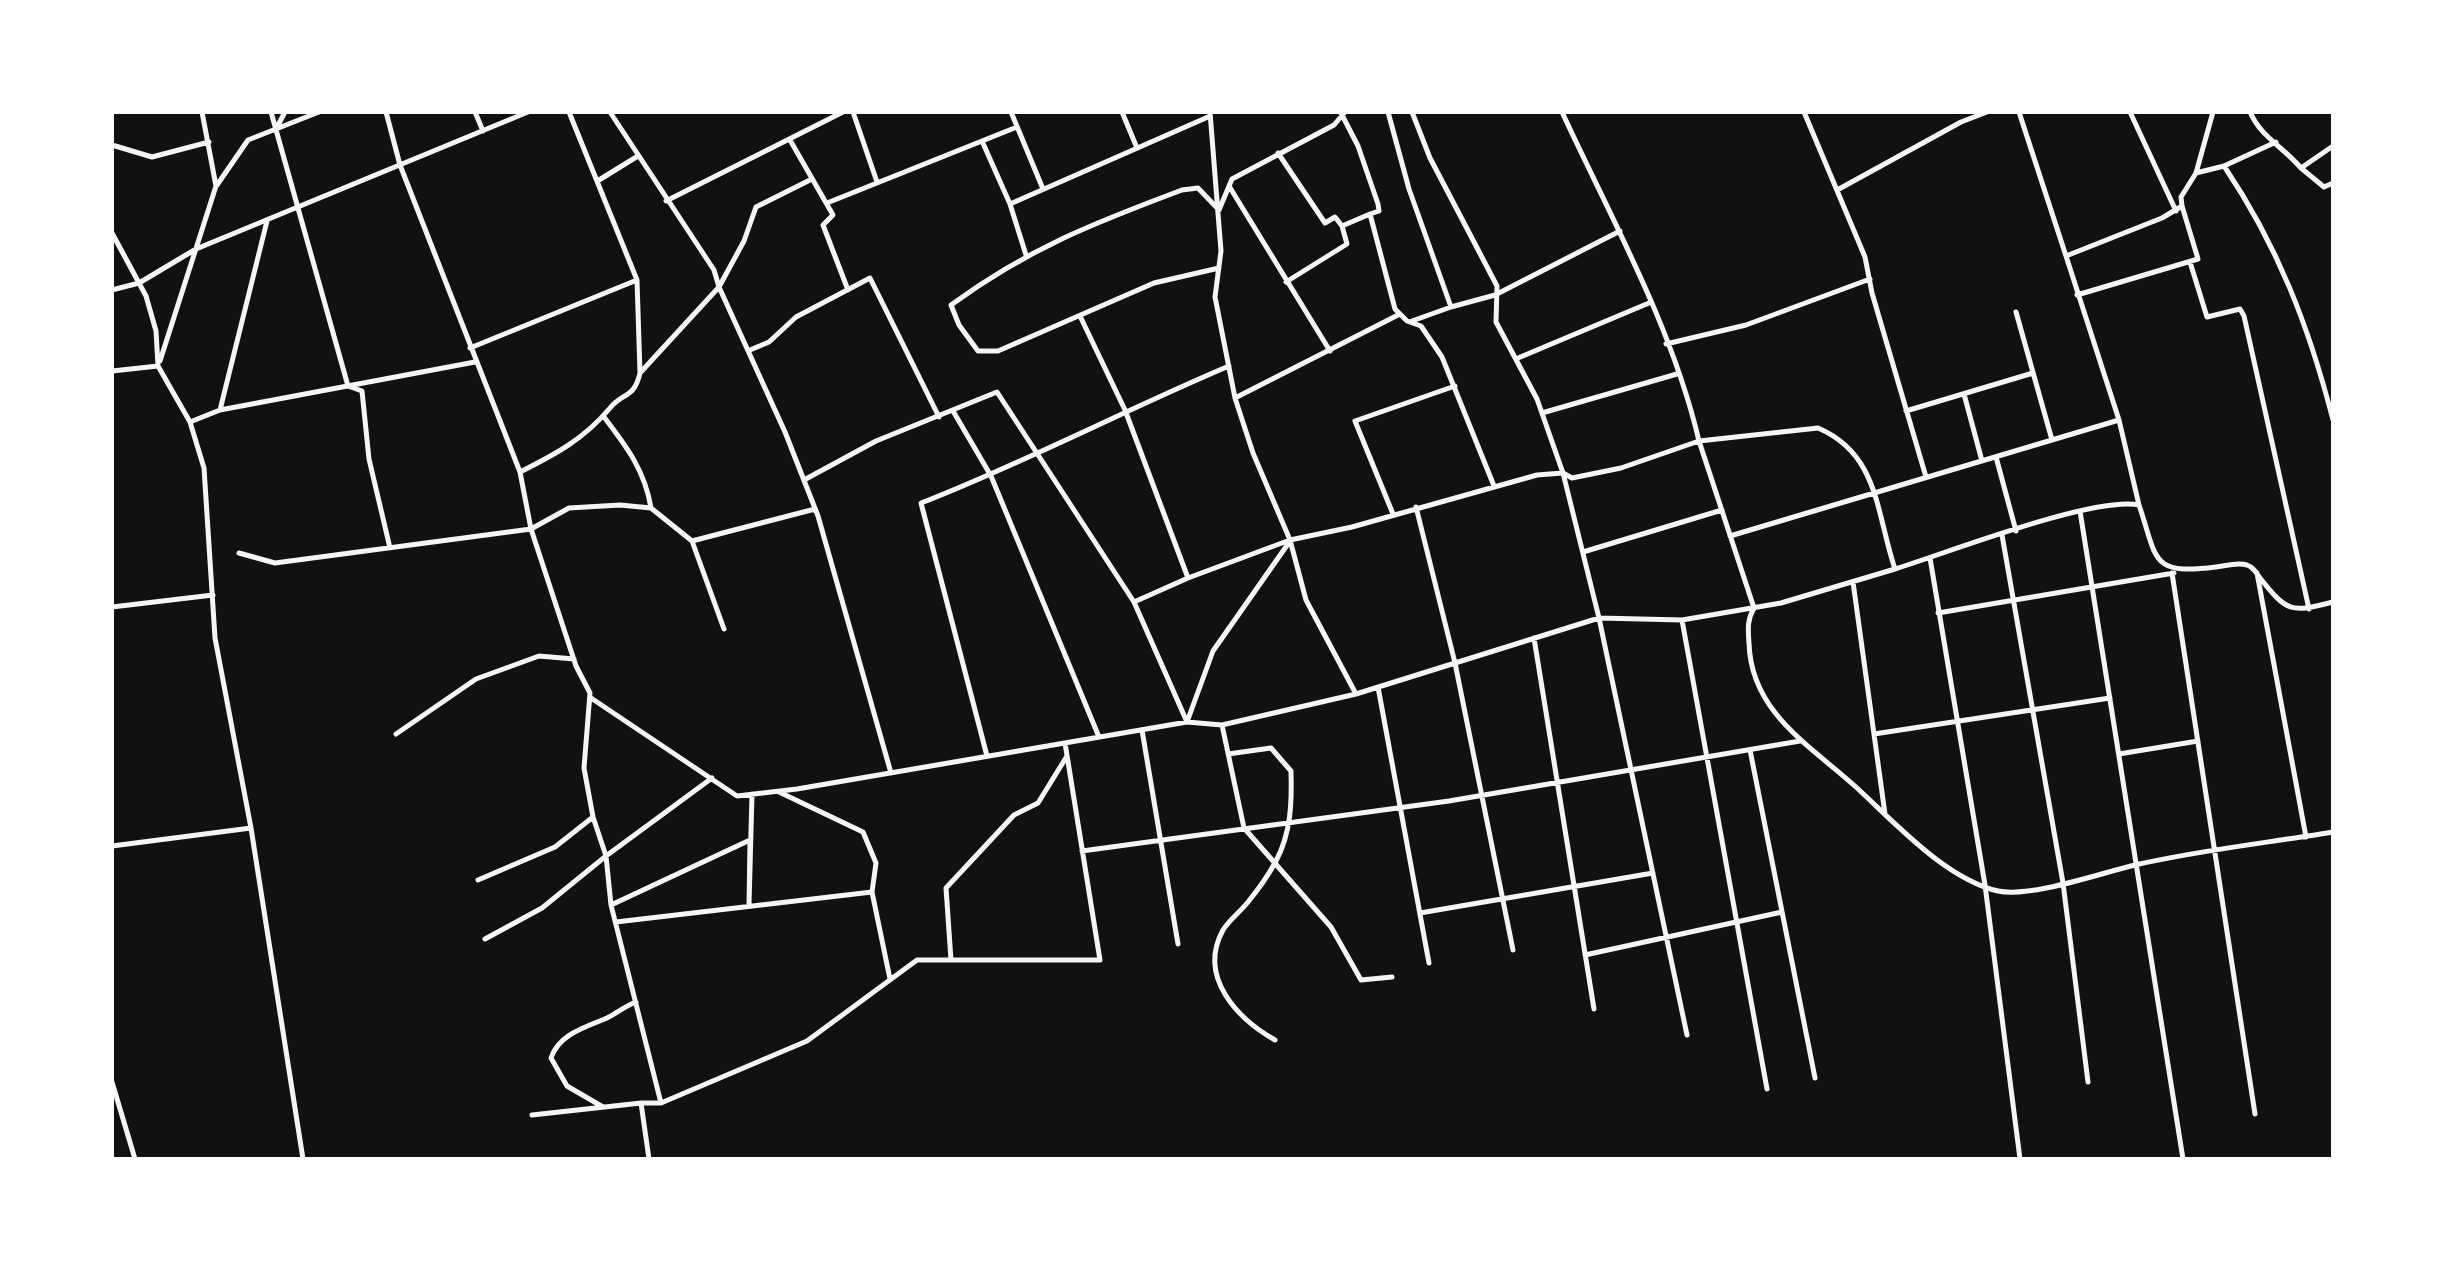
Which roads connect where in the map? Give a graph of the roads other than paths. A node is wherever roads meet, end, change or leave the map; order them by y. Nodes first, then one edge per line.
1 (202, 112) edge
2 (271, 112) edge
3 (285, 112) edge
4 (319, 112) edge
5 (386, 112) edge
6 (475, 112) edge
7 (528, 112) edge
8 (569, 112) edge
9 (610, 112) edge
10 (843, 112) edge
11 (853, 112) edge
12 (1011, 112) edge
13 (1122, 112) edge
14 (1388, 112) edge
15 (1412, 112) edge
16 (1562, 112) edge
17 (1804, 112) edge
18 (1987, 112) edge
19 (2019, 112) edge
20 (2130, 112) edge
21 (2213, 112) edge
22 (2250, 112) edge
23 (1343, 113) edge
24 (1209, 115) edge
25 (1017, 127) junction
26 (275, 130) junction
27 (483, 131) junction
28 (790, 140) junction
29 (982, 141) junction
30 (209, 142) junction
31 (2276, 142) junction
32 (112, 145) edge
33 (2333, 146) edge
34 (1137, 148) junction
35 (1278, 153) junction
36 (638, 156) junction
37 (400, 165) junction
38 (2224, 166) junction
39 (2301, 168) junction
40 (2196, 173) junction
41 (599, 180) junction
42 (810, 180) junction
43 (877, 182) junction
44 (2333, 183) edge
45 (216, 186) junction
46 (1229, 186) junction
47 (1043, 189) junction
48 (1839, 189) junction
49 (666, 201) junction
50 (827, 203) junction
51 (1010, 204) junction
52 (297, 206) junction
53 (2182, 206) junction
54 (1219, 210) junction
55 (2176, 211) junction
56 (1370, 214) junction
57 (267, 220) junction
58 (1342, 226) junction
59 (1620, 231) junction
60 (112, 233) edge
61 (196, 249) junction
62 (1026, 255) junction
63 (2066, 256) junction
64 (2190, 262) junction
65 (1219, 268) junction
66 (1870, 279) junction
67 (637, 280) junction
68 (1286, 282) junction
69 (139, 283) junction
70 (719, 287) junction
71 (112, 290) edge
72 (848, 290) junction
73 (1495, 295) junction
74 (2077, 295) junction
75 (1649, 303) junction
76 (1451, 307) junction
77 (2016, 312) dead end
78 (1400, 314) junction
79 (1080, 316) junction
80 (1411, 322) junction
81 (1666, 344) junction
82 (470, 348) junction
83 (750, 350) junction
84 (1330, 351) junction
85 (1518, 358) junction
86 (475, 362) junction
87 (158, 366) junction
88 (1229, 366) junction
89 (112, 371) edge
90 (640, 373) junction
91 (2033, 373) junction
92 (1677, 374) junction
93 (348, 386) junction
94 (1455, 386) junction
95 (1964, 394) junction
96 (1235, 398) junction
97 (220, 410) junction
98 (1125, 410) junction
99 (953, 411) junction
100 (1906, 411) junction
101 (1542, 413) junction
102 (604, 417) junction
103 (939, 417) junction
104 (2119, 420) junction
105 (2333, 420) edge
106 (190, 422) junction
107 (2052, 440) junction
108 (1699, 441) junction
109 (1039, 453) junction
110 (1996, 457) junction
111 (1982, 461) junction
112 (520, 472) junction
113 (1563, 473) junction
114 (991, 476) junction
115 (1926, 477) junction
116 (804, 480) junction
117 (1494, 486) junction
118 (1872, 492) junction
119 (2139, 505) junction
120 (1416, 507) junction
121 (651, 508) junction
122 (815, 509) junction
123 (1722, 510) junction
124 (2080, 511) junction
125 (1393, 514) junction
126 (531, 529) junction
127 (2016, 531) junction
128 (2002, 535) junction
129 (1730, 536) junction
130 (1290, 540) junction
131 (692, 541) junction
132 (390, 548) junction
133 (1583, 552) junction
134 (239, 553) dead end
135 (1930, 558) junction
136 (1895, 569) junction
137 (2181, 571) junction
138 (2172, 573) junction
139 (2257, 573) junction
140 (1188, 578) junction
141 (1853, 582) junction
142 (2092, 588) junction
143 (213, 595) junction
144 (2013, 601) junction
145 (1134, 602) junction
146 (2333, 602) edge
147 (112, 607) edge
148 (1754, 608) junction
149 (2309, 609) junction
150 (1938, 613) junction
151 (1599, 618) junction
152 (1682, 620) junction
153 (724, 629) dead end
154 (1534, 638) junction
155 (574, 659) junction
156 (1455, 663) junction
157 (1378, 687) junction
158 (1356, 694) junction
159 (591, 698) junction
160 (2110, 698) junction
161 (2033, 710) junction
162 (1957, 721) junction
163 (1187, 722) junction
164 (1222, 725) junction
165 (1142, 730) junction
166 (396, 734) dead end
167 (1874, 734) junction
168 (1099, 737) junction
169 (1800, 741) junction
170 (2198, 741) junction
171 (1065, 743) junction
172 (1750, 750) junction
173 (1228, 754) junction
174 (2119, 754) junction
175 (987, 756) junction
176 (1067, 756) junction
177 (1709, 757) junction
178 (1631, 771) junction
179 (891, 773) junction
180 (712, 778) junction
181 (1558, 784) junction
182 (778, 791) junction
183 (752, 794) junction
184 (1481, 796) junction
185 (1400, 809) junction
186 (1885, 816) junction
187 (593, 817) junction
188 (1289, 821) junction
189 (251, 828) junction
190 (1244, 828) junction
191 (2333, 832) edge
192 (2306, 837) junction
193 (1162, 842) junction
194 (112, 846) edge
195 (1082, 851) junction
196 (2215, 852) junction
197 (606, 856) junction
198 (1276, 861) junction
199 (2137, 865) junction
200 (1653, 873) junction
201 (478, 880) dead end
202 (2063, 883) junction
203 (1985, 885) junction
204 (1574, 887) junction
205 (872, 892) junction
206 (1503, 899) junction
207 (611, 905) junction
208 (749, 905) junction
209 (1782, 912) junction
210 (1420, 913) junction
211 (616, 922) junction
212 (1738, 922) junction
213 (1666, 937) junction
214 (485, 939) dead end
215 (1178, 944) dead end
216 (1513, 950) dead end
217 (1585, 955) junction
218 (951, 960) junction
219 (1429, 963) dead end
220 (1392, 977) dead end
221 (890, 979) junction
222 (636, 1002) junction
223 (1594, 1009) dead end
224 (1687, 1035) dead end
225 (1275, 1040) dead end
226 (1815, 1078) dead end
227 (2088, 1082) dead end
228 (112, 1083) edge
229 (1767, 1089) dead end
230 (641, 1103) junction
231 (661, 1103) junction
232 (603, 1107) junction
233 (2255, 1114) dead end
234 (532, 1115) dead end
235 (135, 1159) edge
236 (303, 1159) edge
237 (649, 1159) edge
238 (2020, 1159) edge
239 (2183, 1159) edge

1 - 30 street
2 - 26 street
3 - 26 street
4 - 26 street
5 - 37 street
6 - 27 street
7 - 27 street
8 - 41 street
9 - 36 street
10 - 28 street
11 - 43 street
12 - 25 street
13 - 34 street
14 - 76 street
15 - 73 street
16 - 59 street
17 - 48 street
18 - 48 street
19 - 63 street
20 - 55 street
21 - 40 street
22 - 31 street
23 - 35 street
23 - 56 street
24 - 34 street
24 - 54 street
25 - 29 street
25 - 47 street
26 - 45 street
26 - 52 street
27 - 37 street
28 - 42 street
28 - 49 street
29 - 43 street
29 - 51 street
30 - 32 street
30 - 45 street
31 - 38 street
31 - 39 street
33 - 39 street
34 - 47 street
35 - 46 street
35 - 58 street
36 - 41 street
36 - 49 street
37 - 52 street
37 - 82 street
38 - 40 street
38 - 105 street
39 - 44 street
40 - 53 street
41 - 67 street
42 - 50 street
42 - 70 street
43 - 50 street
45 - 61 street
46 - 54 street
46 - 68 street
47 - 51 street
48 - 66 street
49 - 70 street
50 - 72 street
51 - 62 street
52 - 57 street
52 - 93 street
53 - 55 street
53 - 64 street
54 - 62 street
54 - 65 street
55 - 63 street
56 - 58 street
56 - 78 street
57 - 61 street
57 - 97 street
58 - 68 street
59 - 73 street
59 - 75 street
60 - 69 street
61 - 69 street
61 - 87 street
62 - 79 street
63 - 74 street
64 - 74 street
64 - 149 street
65 - 79 street
65 - 88 street
66 - 81 street
66 - 100 street
67 - 82 street
67 - 90 street
68 - 84 street
69 - 71 street
69 - 87 street
70 - 83 street
70 - 90 street
72 - 83 street
72 - 103 street
73 - 76 street
73 - 85 street
74 - 104 street
75 - 81 street
75 - 85 street
76 - 80 street
77 - 91 street
78 - 80 street
78 - 84 street
79 - 98 street
80 - 94 street
81 - 92 street
82 - 86 street
83 - 116 street
84 - 96 street
85 - 101 street
86 - 93 street
86 - 112 street
87 - 89 street
87 - 106 street
88 - 96 street
88 - 98 street
90 - 102 street
91 - 95 street
91 - 107 street
92 - 101 street
92 - 108 street
93 - 97 street
93 - 132 street
94 - 117 street
94 - 125 street
95 - 100 street
95 - 111 street
96 - 130 street
97 - 106 street
98 - 109 street
98 - 140 street
99 - 103 street
99 - 109 street
99 - 114 street
100 - 115 street
101 - 113 street
102 - 112 street
102 - 121 street
103 - 116 street
104 - 107 street
104 - 119 street
106 - 143 street
107 - 110 street
108 - 113 street
108 - 118 street
108 - 123 street
109 - 114 street
109 - 145 street
110 - 111 street
110 - 127 street
111 - 115 street
112 - 126 street
113 - 117 street
113 - 133 street
114 - 168 street
114 - 175 street
115 - 118 street
116 - 122 street
117 - 120 street
118 - 129 street
118 - 136 street
119 - 124 street
119 - 137 street
120 - 125 street
120 - 156 street
121 - 126 street
121 - 131 street
122 - 131 street
122 - 179 street
123 - 129 street
123 - 133 street
124 - 127 street
124 - 142 street
125 - 130 street
126 - 132 street
126 - 155 street
127 - 128 street
128 - 135 street
128 - 144 street
129 - 148 street
130 - 140 street
130 - 158 street
130 - 163 street
131 - 153 street
132 - 134 street
133 - 151 street
135 - 136 street
135 - 150 street
136 - 141 street
137 - 138 street
137 - 139 street
138 - 142 street
138 - 170 street
139 - 149 street
139 - 192 street
140 - 145 street
141 - 148 street
141 - 167 street
142 - 144 street
142 - 160 street
143 - 147 street
143 - 189 street
144 - 150 street
144 - 161 street
145 - 163 street
146 - 149 street
148 - 152 street
148 - 169 street
150 - 162 street
151 - 152 street
151 - 154 street
151 - 178 street
152 - 177 street
154 - 156 street
154 - 181 street
155 - 159 street
155 - 166 street
156 - 157 street
156 - 184 street
157 - 158 street
157 - 185 street
158 - 164 street
159 - 180 street
159 - 187 street
160 - 161 street
160 - 174 street
161 - 162 street
161 - 202 street
162 - 167 street
162 - 203 street
163 - 164 street
163 - 165 street
164 - 173 street
165 - 168 street
165 - 193 street
167 - 186 street
168 - 171 street
169 - 172 street
169 - 186 street
170 - 174 street
170 - 196 street
171 - 175 street
171 - 176 street
172 - 177 street
172 - 209 street
173 - 188 street
173 - 190 street
174 - 199 street
175 - 179 street
176 - 195 street
176 - 218 street
177 - 178 street
177 - 212 street
178 - 181 street
178 - 200 street
179 - 182 street
180 - 183 street
180 - 197 street
181 - 184 street
181 - 204 street
182 - 183 street
182 - 205 street
183 - 208 street
184 - 185 street
184 - 206 street
185 - 188 street
185 - 210 street
186 - 203 street
187 - 197 street
187 - 201 street
188 - 190 street
188 - 198 street
189 - 194 street
189 - 236 street
190 - 193 street
190 - 198 street
191 - 192 street
192 - 196 street
193 - 195 street
193 - 215 street
195 - 218 street
196 - 199 street
196 - 233 street
197 - 207 street
197 - 214 street
198 - 220 street
198 - 225 street
199 - 202 street
199 - 239 street
200 - 204 street
200 - 213 street
202 - 203 street
202 - 227 street
203 - 238 street
204 - 206 street
204 - 217 street
205 - 208 street
205 - 221 street
206 - 210 street
206 - 216 street
207 - 208 street
207 - 211 street
208 - 211 street
209 - 212 street
209 - 226 street
210 - 219 street
211 - 222 street
212 - 213 street
212 - 229 street
213 - 217 street
213 - 224 street
217 - 223 street
218 - 221 street
221 - 231 street
222 - 231 street
222 - 232 street
228 - 235 street
230 - 231 street
230 - 232 street
230 - 237 street
232 - 234 street

